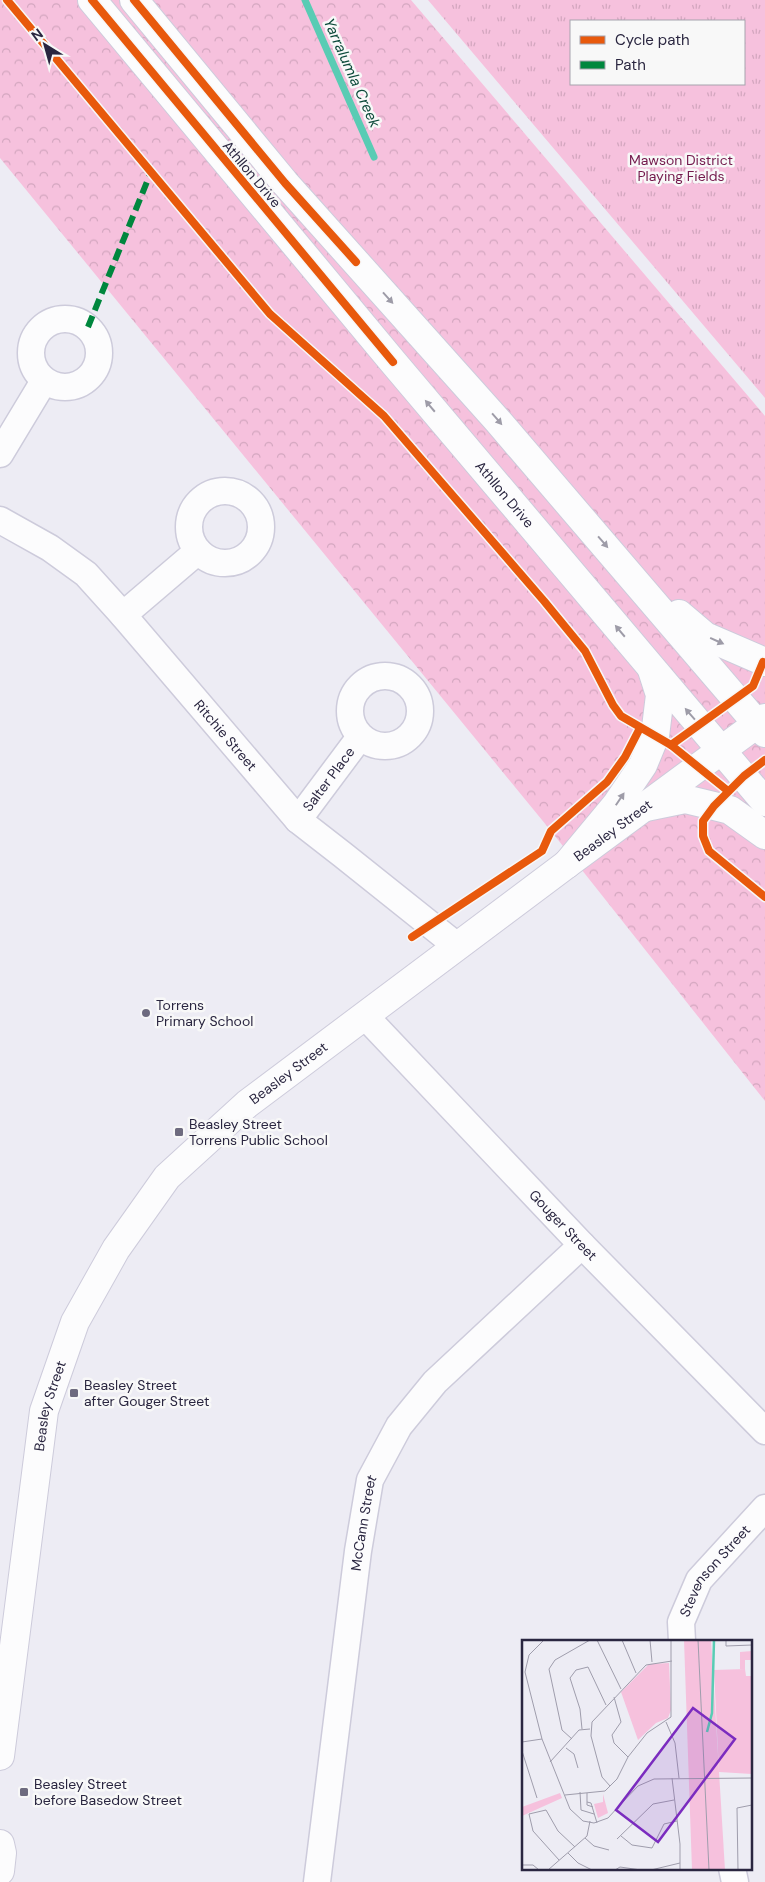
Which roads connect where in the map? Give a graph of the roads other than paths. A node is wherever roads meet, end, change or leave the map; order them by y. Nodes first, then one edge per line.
1 (92, 0) edge
2 (134, 0) edge
3 (44, 381) dead end
4 (0, 454) edge
5 (0, 520) edge
6 (198, 551) dead end
7 (636, 581) junction
8 (123, 615) junction
9 (765, 662) edge
10 (651, 668) junction
11 (762, 725) edge
12 (360, 736) dead end
13 (722, 750) junction
14 (765, 802) edge
15 (646, 807) junction
16 (298, 820) junction
17 (765, 835) edge
18 (568, 864) junction
19 (457, 946) junction
20 (364, 1016) junction
21 (582, 1245) junction
22 (765, 1431) edge
23 (765, 1508) edge
24 (682, 1640) edge
25 (0, 1756) edge
26 (0, 1844) edge
27 (0, 1871) edge
28 (317, 1882) edge

10 -> 1 main road, Athllon Drive
2 -> 7 main road, Athllon Drive
3 - 4 street
5 - 8 street, Ritchie Street
6 - 8 street
7 -> 9 main road
7 - 11 main road, Athllon Drive
8 - 16 street, Ritchie Street
13 -> 10 main road, Athllon Drive
18 -> 10 main road
11 - 13 main road, Beasley Street
12 - 16 street, Salter Place
13 - 14 main road, Athllon Drive
13 - 15 main road, Beasley Street
15 - 17 main road
15 - 18 main road, Beasley Street
16 - 19 street, Ritchie Street
18 - 19 main road, Beasley Street
19 - 20 main road, Beasley Street
20 - 21 street, Gouger Street
20 - 25 main road, Beasley Street
21 - 22 street, Gouger Street
21 - 28 street, McCann Street
23 - 24 street, Stevenson Street
26 - 27 main road

